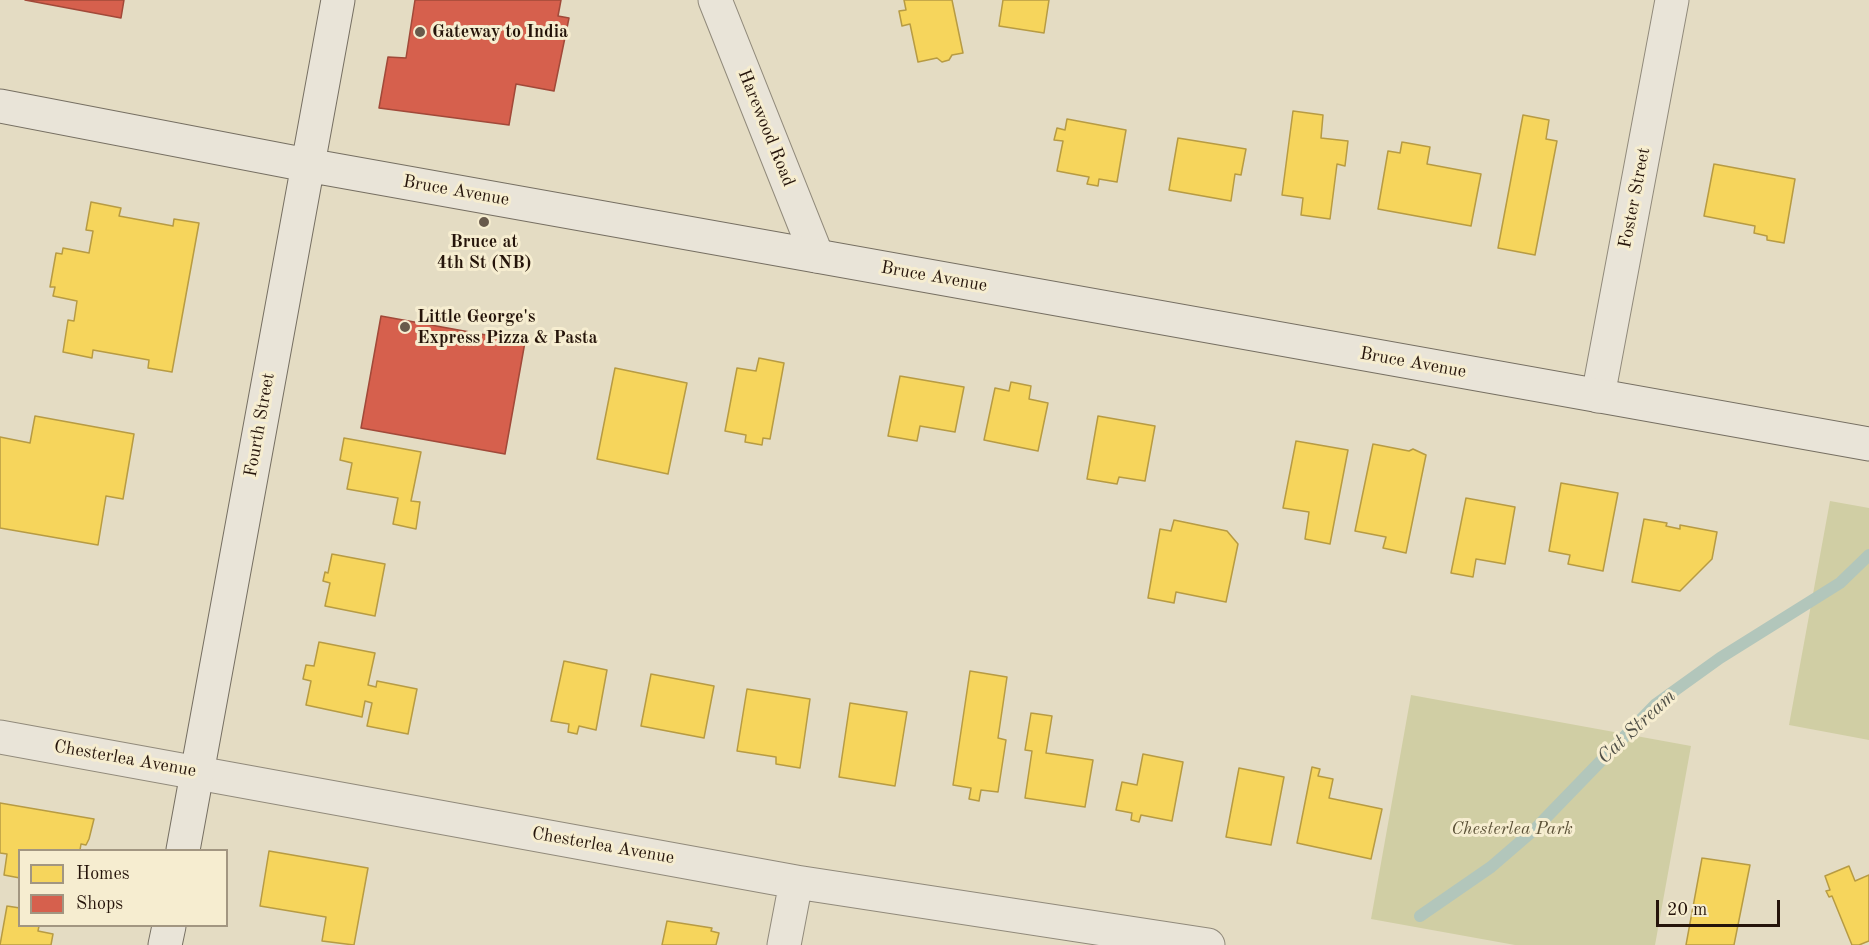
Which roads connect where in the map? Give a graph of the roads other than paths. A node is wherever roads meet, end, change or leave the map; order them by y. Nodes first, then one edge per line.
1 (338, 0) edge
2 (715, 0) edge
3 (1672, 0) edge
4 (0, 106) edge
5 (308, 165) junction
6 (817, 256) junction
7 (1598, 396) junction
8 (1869, 444) edge
9 (0, 737) edge
10 (197, 772) junction
11 (183, 849) edge
12 (796, 882) junction
13 (169, 927) edge
14 (165, 945) edge
15 (784, 945) edge
16 (1209, 945) edge

1 - 5 street, Fourth Street
2 - 6 street, Harewood Road
3 - 7 street, Foster Street
4 - 5 street, Bruce Avenue
5 - 6 street, Bruce Avenue
5 - 10 street, Fourth Street
6 - 7 street, Bruce Avenue
7 - 8 street, Bruce Avenue
9 - 10 street, Chesterlea Avenue
10 - 11 street, Fourth Street
10 - 12 street, Chesterlea Avenue
12 - 15 street
12 - 16 street, Chesterlea Avenue
13 - 14 street

